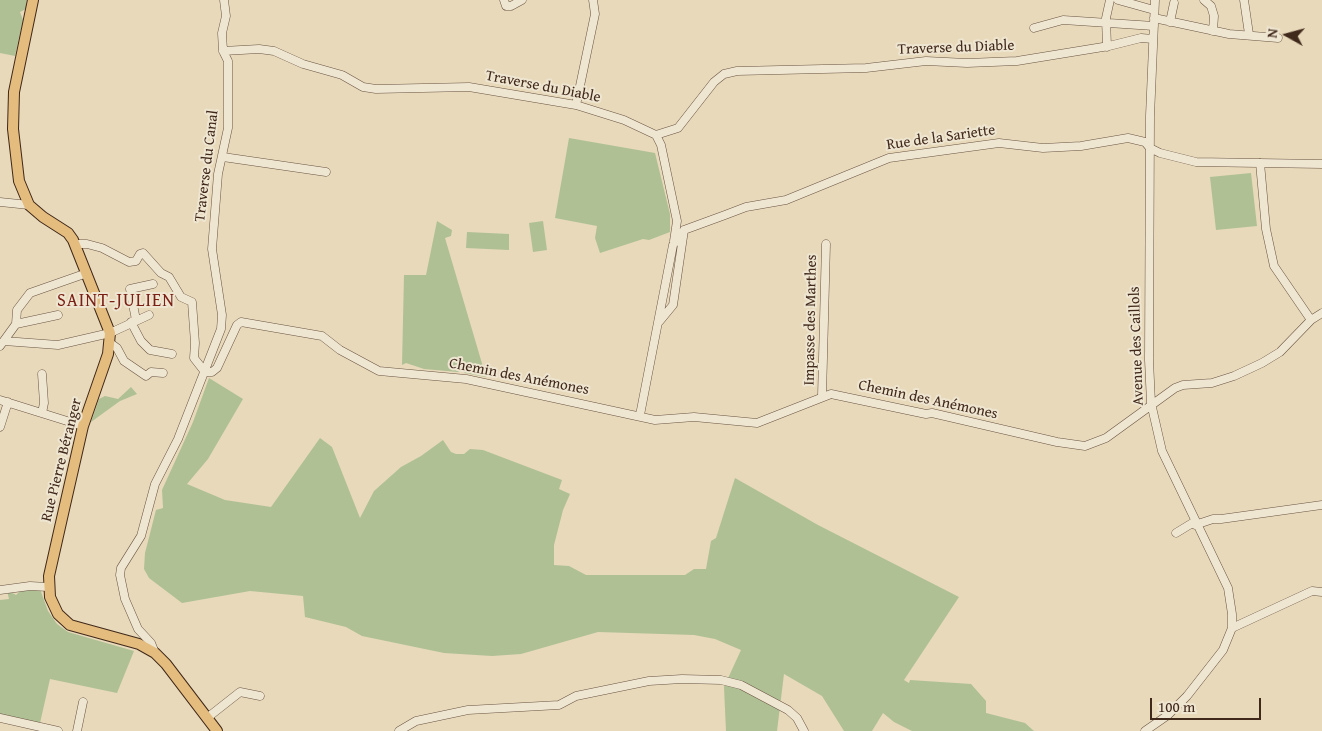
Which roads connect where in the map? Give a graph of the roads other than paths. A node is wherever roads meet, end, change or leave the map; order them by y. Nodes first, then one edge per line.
1 (33, 0) edge
2 (224, 0) edge
3 (504, 0) edge
4 (522, 0) edge
5 (593, 0) edge
6 (1110, 0) edge
7 (1118, 0) edge
8 (1155, 0) edge
9 (1204, 0) edge
10 (1244, 0) edge
11 (1174, 3) dead end
12 (1154, 14) junction
13 (1170, 22) junction
14 (1107, 24) junction
15 (1154, 26) junction
16 (1034, 28) dead end
17 (1213, 31) junction
18 (1249, 34) junction
19 (1278, 38) dead end
20 (1153, 39) junction
21 (1107, 47) junction
22 (223, 51) junction
23 (576, 105) junction
24 (656, 135) junction
25 (1150, 148) junction
26 (223, 157) junction
27 (1260, 163) junction
28 (1322, 164) edge
29 (326, 172) dead end
30 (0, 202) edge
31 (28, 205) junction
32 (677, 221) junction
33 (684, 230) junction
34 (75, 244) junction
35 (826, 244) dead end
36 (673, 245) junction
37 (87, 273) junction
38 (153, 284) dead end
39 (1322, 313) edge
40 (58, 315) dead end
41 (149, 315) dead end
42 (1311, 320) junction
43 (134, 321) junction
44 (658, 323) junction
45 (16, 324) junction
46 (110, 338) junction
47 (2, 344) edge
48 (172, 354) dead end
49 (205, 372) junction
50 (163, 373) dead end
51 (42, 374) dead end
52 (822, 396) junction
53 (0, 400) edge
54 (8, 402) junction
55 (1151, 403) junction
56 (42, 413) junction
57 (640, 415) junction
58 (83, 426) junction
59 (0, 427) edge
60 (1322, 505) edge
61 (1195, 523) junction
62 (1176, 533) dead end
63 (48, 587) junction
64 (0, 590) edge
65 (1322, 592) edge
66 (1232, 628) junction
67 (155, 654) junction
68 (260, 696) dead end
69 (83, 702) dead end
70 (0, 718) edge
71 (207, 718) junction
72 (58, 731) edge
73 (77, 731) edge
74 (217, 731) edge
75 (399, 731) edge
76 (804, 731) edge
77 (1145, 731) edge

1 - 31 main road
2 - 22 street
3 - 4 street
5 - 23 street
6 - 14 street
7 - 12 street
8 - 12 street, Avenue des Caillols
9 - 17 street
10 - 18 street
11 - 13 street
12 - 13 street
12 - 15 street, Avenue des Caillols
13 - 17 street
14 - 15 street
14 - 16 street
14 - 21 street
15 - 20 street, Avenue des Caillols
17 - 18 street
18 - 19 street
20 - 21 street, Traverse du Diable
20 - 25 street, Avenue des Caillols
21 - 24 street, Traverse du Diable
22 - 23 street, Traverse du Diable
22 - 26 street, Traverse du Canal
23 - 24 street, Traverse du Diable
24 - 32 street
25 - 27 street, Rue de la Sariette
25 - 33 street, Rue de la Sariette
25 - 55 street, Avenue des Caillols
26 - 29 street
26 - 49 street, Traverse du Canal
27 - 28 street, Rue de la Sariette
27 - 42 street
30 - 31 street
31 - 34 main road
32 - 33 street
32 - 36 street
33 - 36 street
33 - 44 street
34 - 37 main road
34 - 49 street
35 - 52 street, Impasse des Marthes
36 - 44 street
37 - 45 street
37 - 46 main road
38 - 43 street
39 - 42 street, Chemin des Anémones
40 - 45 street
41 - 43 street
42 - 55 street, Chemin des Anémones
43 - 46 street
43 - 48 street
44 - 57 street
45 - 47 street
46 - 47 street
46 - 50 street
46 - 58 main road, Rue Pierre Béranger
49 - 57 street, Chemin des Anémones
49 - 67 street, Chemin des Anémones
51 - 56 street
52 - 55 street, Chemin des Anémones
52 - 57 street, Chemin des Anémones
53 - 54 street
54 - 56 street
54 - 59 street
55 - 61 street, Avenue des Caillols
56 - 58 street
58 - 63 main road, Rue Pierre Béranger
60 - 61 street
61 - 62 street
61 - 66 street, Avenue des Caillols
63 - 64 street
63 - 67 main road
65 - 66 street
66 - 77 street, Avenue des Caillols
67 - 71 main road
68 - 71 street
69 - 73 street
70 - 72 street
71 - 74 main road
75 - 76 street

